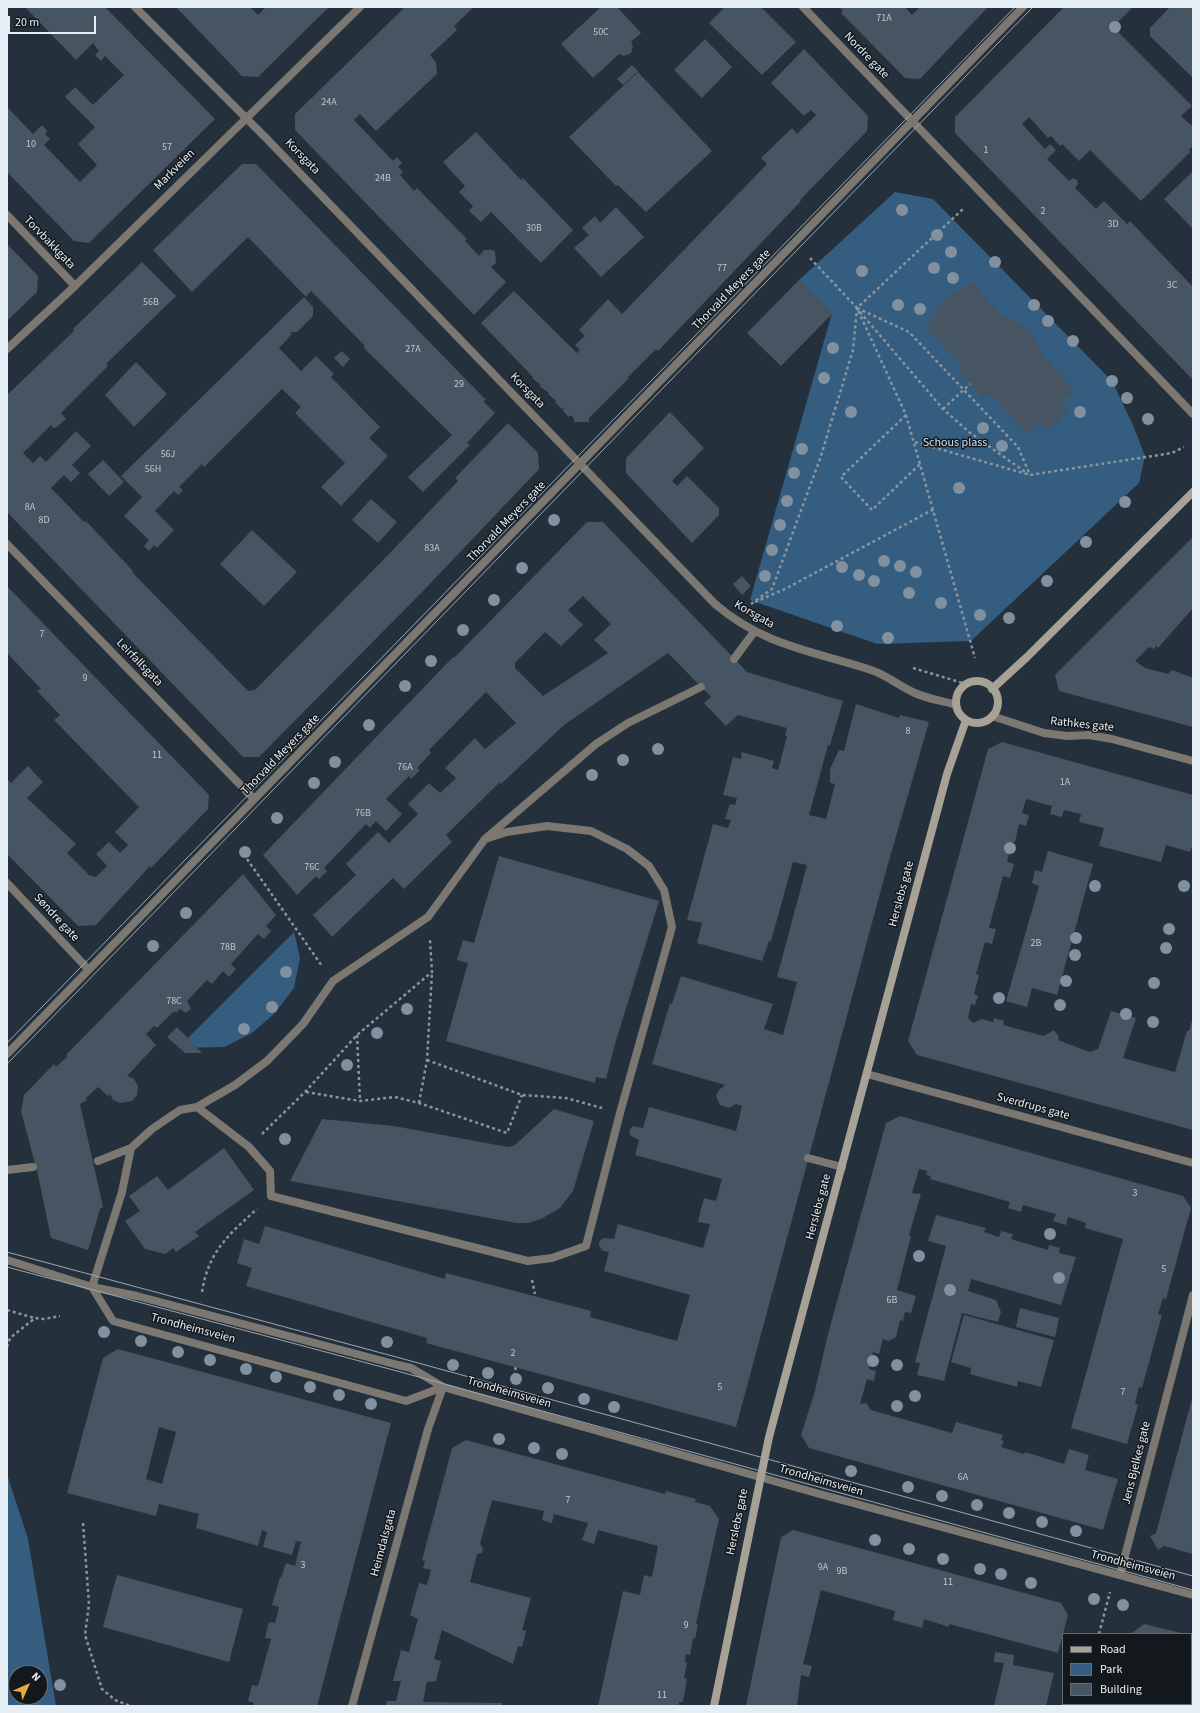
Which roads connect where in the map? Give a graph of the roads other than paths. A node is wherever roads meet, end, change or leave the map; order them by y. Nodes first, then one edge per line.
1 (135, 7) edge
2 (360, 7) edge
3 (803, 7) edge
4 (1023, 7) edge
5 (246, 118) junction
6 (912, 122) junction
7 (7, 215) edge
8 (75, 286) junction
9 (7, 349) edge
10 (1193, 414) edge
11 (580, 464) junction
12 (1193, 492) edge
13 (7, 544) edge
14 (754, 632) junction
15 (734, 659) dead end
16 (701, 687) dead end
17 (992, 689) junction
18 (956, 705) junction
19 (992, 716) junction
20 (966, 720) junction
21 (1193, 762) edge
22 (254, 799) junction
23 (485, 839) junction
24 (7, 883) edge
25 (88, 969) junction
26 (7, 1054) edge
27 (867, 1074) junction
28 (197, 1107) junction
29 (131, 1148) junction
30 (808, 1158) dead end
31 (98, 1161) dead end
32 (1193, 1163) edge
33 (33, 1167) dead end
34 (842, 1167) junction
35 (7, 1170) edge
36 (9, 1260) edge
37 (92, 1287) junction
38 (1193, 1296) edge
39 (443, 1387) junction
40 (760, 1476) junction
41 (1120, 1575) junction
42 (1193, 1594) edge
43 (352, 1706) edge
44 (714, 1706) edge

1 - 5 street, Korsgata
2 - 5 street, Markveien
3 - 6 street, Nordre gate
4 - 6 street, Thorvald Meyers gate
5 - 8 street, Markveien
5 - 11 street, Korsgata
6 - 10 street
6 - 11 street, Thorvald Meyers gate
7 - 8 street, Torvbakkgata
8 - 9 street, Markveien
11 - 14 street, Korsgata
11 - 22 street, Thorvald Meyers gate
12 - 17 main road
13 - 22 street, Leirfallsgata
14 - 15 street
14 - 18 street, Korsgata
16 - 23 street
17 - 18 main road
17 - 19 main road
18 - 20 main road
19 - 20 main road
19 - 21 street, Rathkes gate
20 - 27 main road, Herslebs gate
22 - 25 street, Thorvald Meyers gate
23 - 28 street
23 - 28 street
24 - 25 street, Søndre gate
25 - 26 street, Thorvald Meyers gate
27 - 32 street, Sverdrups gate
27 - 34 main road, Herslebs gate
28 - 29 street
29 - 31 street
29 - 37 street
30 - 34 street
33 - 35 street
34 - 40 main road, Herslebs gate
36 - 37 street, Trondheimsveien
37 - 39 street, Trondheimsveien
37 - 39 street, Trondheimsveien
38 - 41 street, Jens Bjelkes gate
39 - 40 street, Trondheimsveien
39 - 43 street, Heimdalsgata
40 - 41 street, Trondheimsveien
40 - 44 main road, Herslebs gate
41 - 42 street, Trondheimsveien

